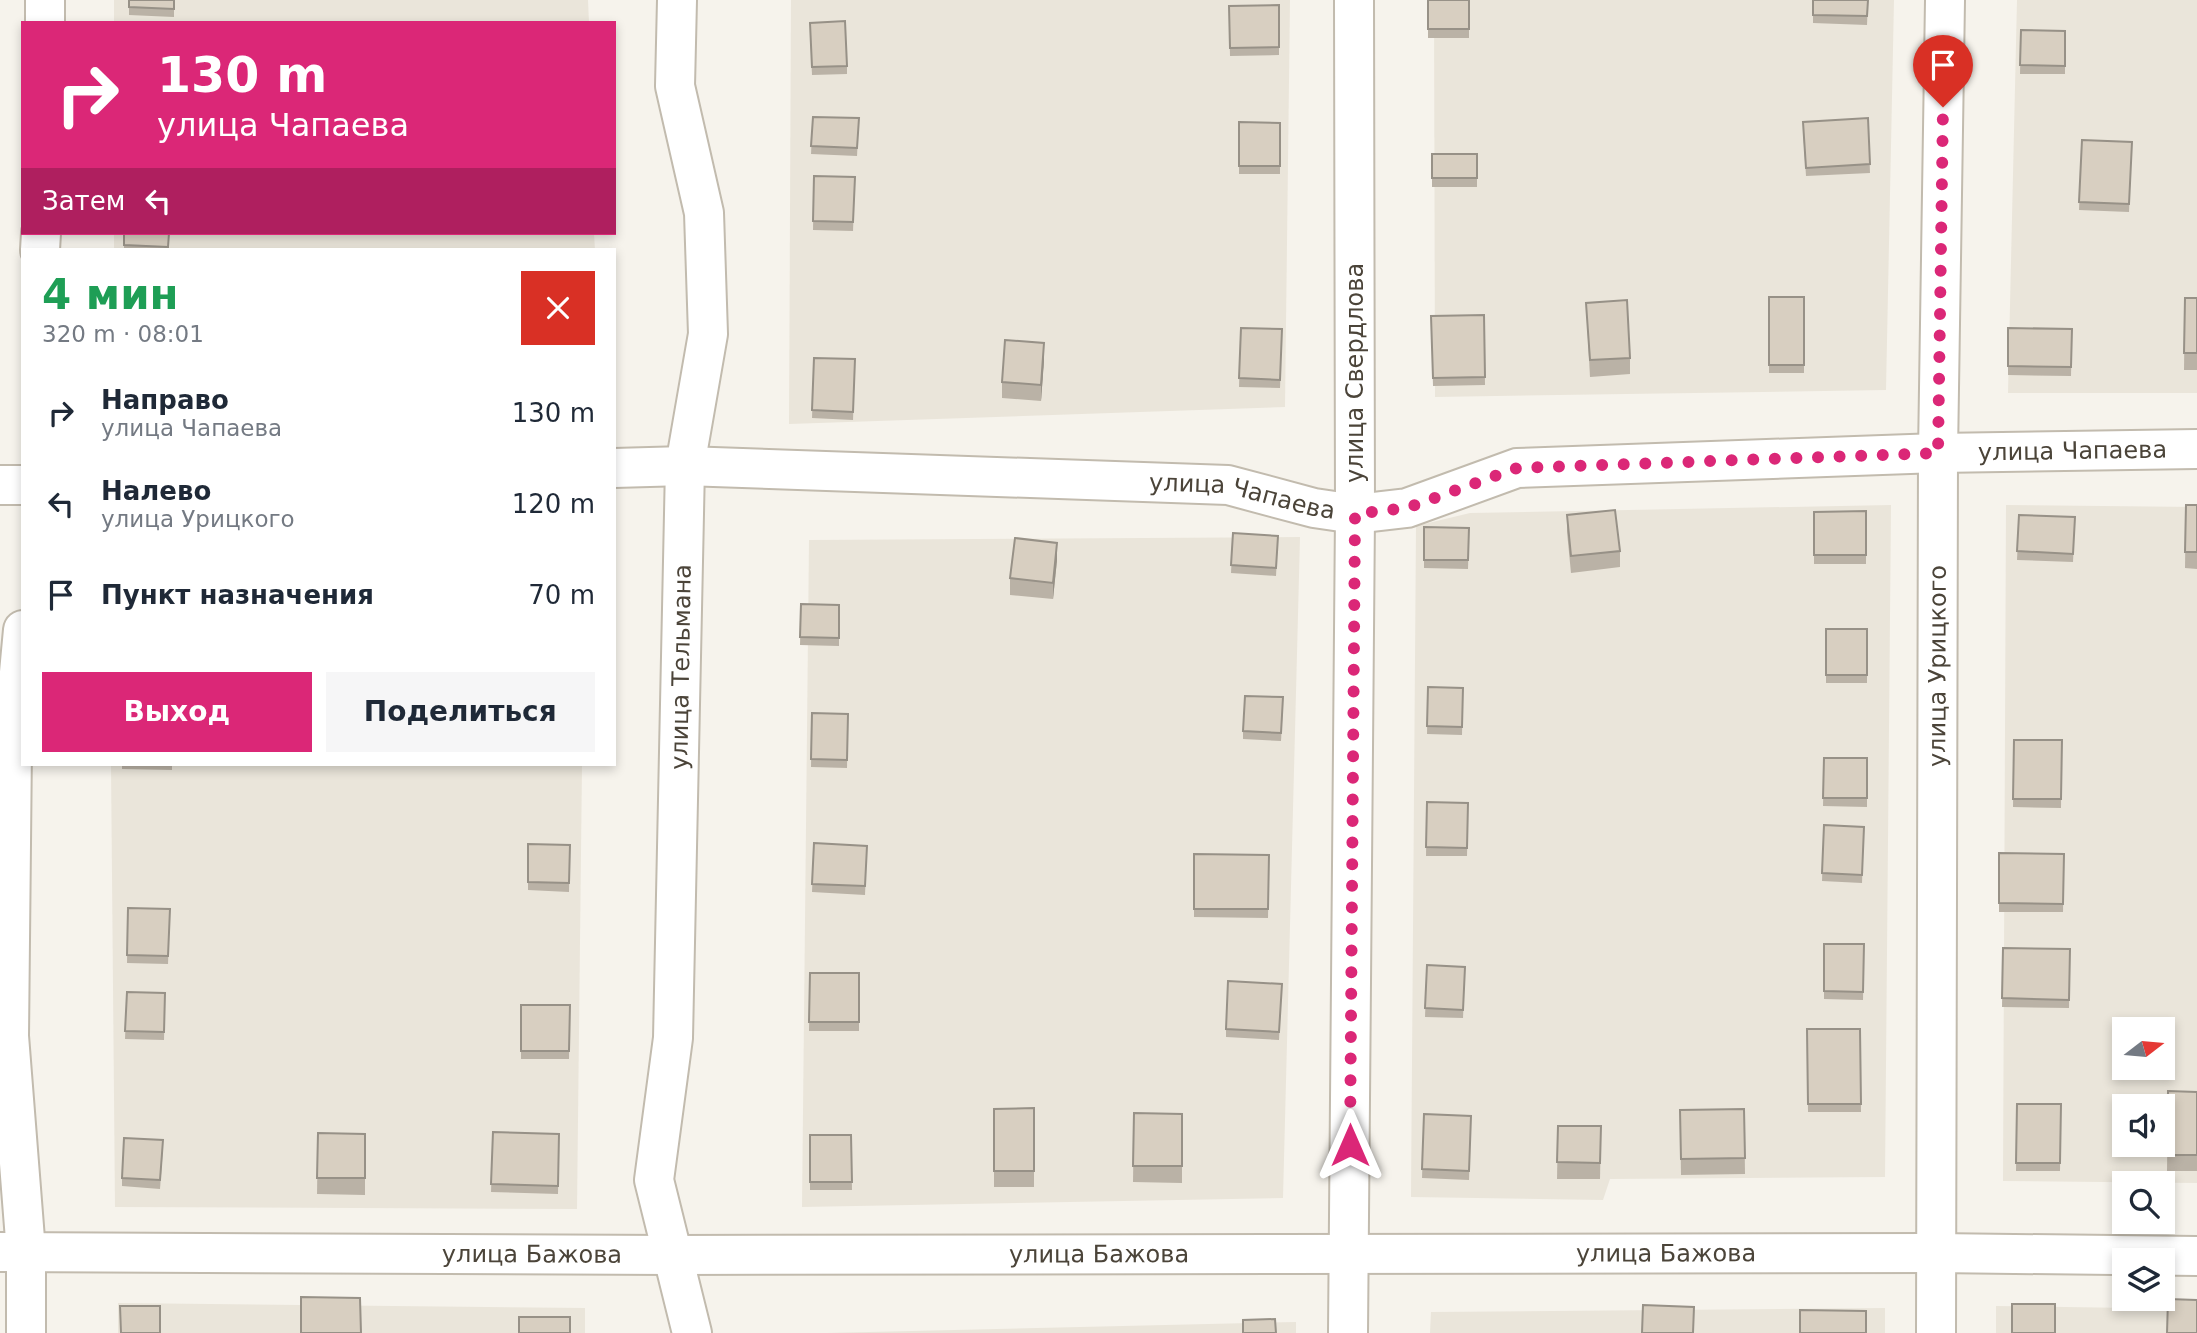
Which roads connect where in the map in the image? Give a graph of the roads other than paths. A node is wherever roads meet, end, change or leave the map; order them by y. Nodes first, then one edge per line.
1 (45, 0) edge
2 (677, 0) edge
3 (1354, 0) edge
4 (1945, 0) edge
5 (45, 21) edge
6 (2197, 450) edge
7 (1938, 453) junction
8 (685, 466) junction
9 (616, 468) edge
10 (0, 485) edge
11 (21, 485) edge
12 (1355, 514) junction
13 (21, 651) edge
14 (13, 1252) edge
15 (1936, 1253) junction
16 (672, 1255) junction
17 (1349, 1255) junction
18 (2197, 1256) edge
19 (26, 1333) edge
20 (692, 1333) edge
21 (1348, 1333) edge
22 (1936, 1333) edge

1 - 5 street
2 - 8 street, улица Тельмана
3 - 12 street, улица Свердлова
4 - 7 street, улица Урицкого
6 - 7 street, улица Чапаева
7 - 12 street, улица Чапаева
7 - 15 street, улица Урицкого
8 - 9 street, улица Чапаева
8 - 12 street, улица Чапаева
8 - 16 street, улица Тельмана
10 - 11 street
12 - 17 street, улица Свердлова
13 - 14 street
14 - 16 street, улица Бажова
14 - 19 street
15 - 17 street, улица Бажова
15 - 18 street, улица Бажова
15 - 22 street, улица Урицкого
16 - 17 street, улица Бажова
16 - 20 street, улица Тельмана
17 - 21 street, улица Свердлова

